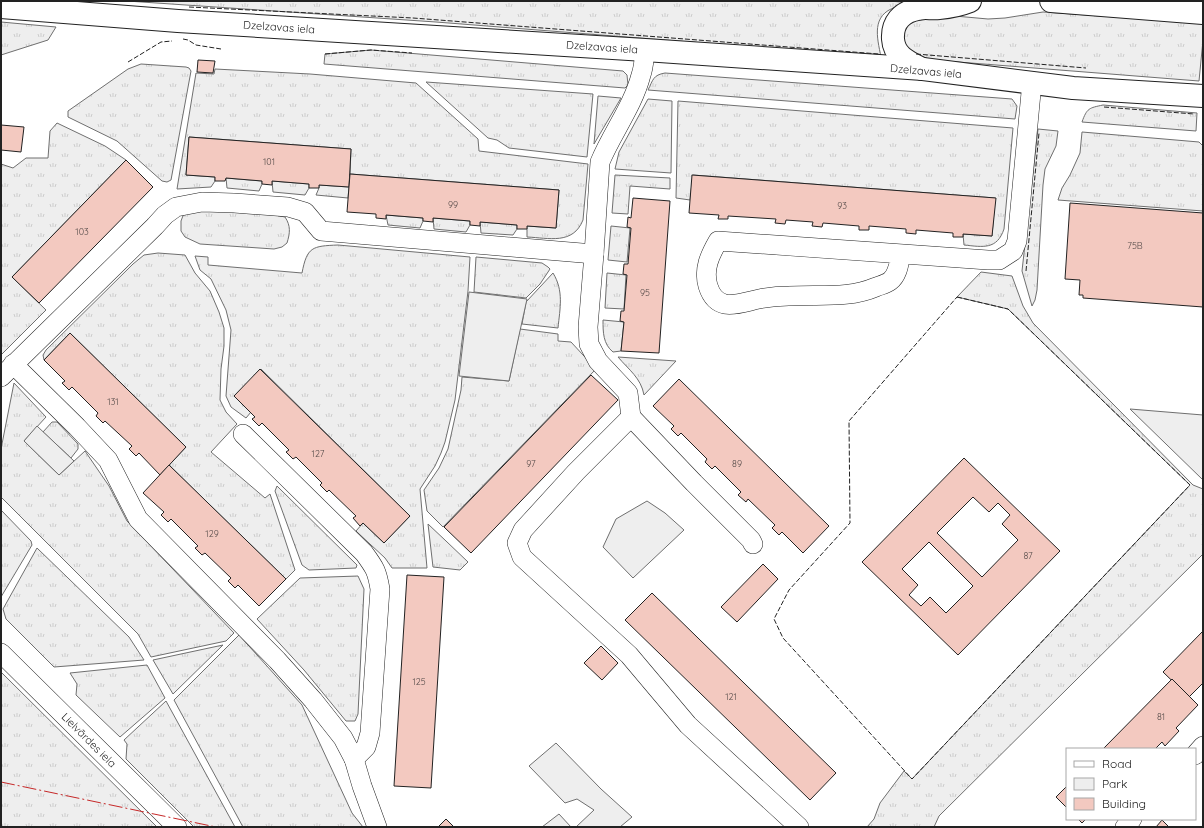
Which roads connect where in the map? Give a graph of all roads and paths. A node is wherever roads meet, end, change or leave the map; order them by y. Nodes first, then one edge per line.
1 (970, 1) edge
2 (1051, 1) edge
3 (1, 7) edge
4 (1203, 13) edge
5 (645, 50) junction
6 (923, 70) junction
7 (1032, 82) junction
8 (1203, 96) edge
9 (594, 254) junction
10 (901, 254) junction
11 (7, 371) edge
12 (631, 417) junction
13 (243, 434) dead end
14 (753, 544) dead end
15 (1, 653) edge
16 (1203, 746) edge
17 (1196, 754) edge
18 (354, 759) junction
19 (177, 827) edge
20 (377, 827) edge
21 (799, 827) edge

1 - 6 main road
2 - 4 main road
3 - 5 main road, Dzelzavas iela
5 - 6 main road, Dzelzavas iela
5 - 9 street
6 - 7 main road, Dzelzavas iela
7 - 8 main road, Dzelzavas iela
7 - 10 street
9 - 11 street
9 - 12 street
10 - 10 street
11 - 18 street
12 - 14 street
12 - 21 street
13 - 18 street
15 - 19 street, Lielvārdes iela
16 - 17 street
18 - 20 street

